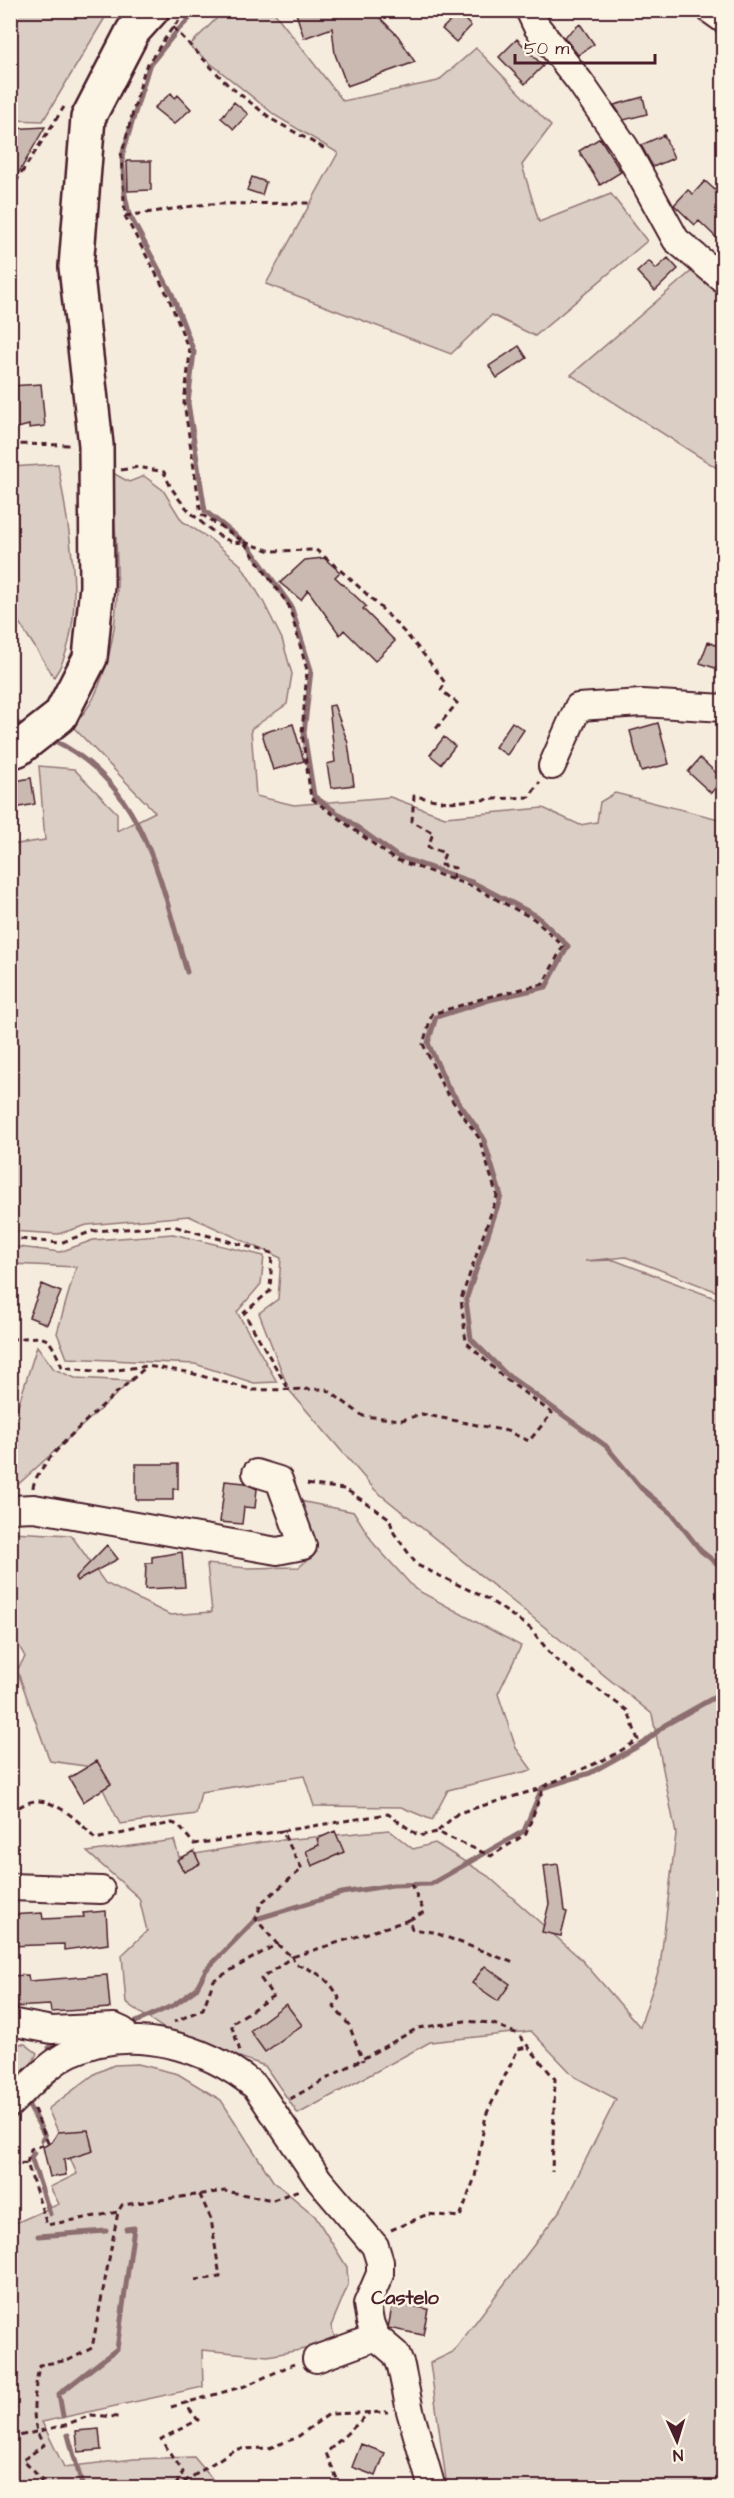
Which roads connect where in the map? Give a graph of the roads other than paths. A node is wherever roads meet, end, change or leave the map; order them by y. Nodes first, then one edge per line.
1 (529, 10) edge
2 (710, 10) edge
3 (162, 19) edge
4 (723, 20) edge
5 (723, 280) edge
6 (723, 708) edge
7 (14, 751) edge
8 (552, 766) road end
9 (268, 1477) road end
10 (22, 1509) edge
11 (10, 1887) edge
12 (101, 1890) dead end
13 (10, 2022) edge
14 (129, 2041) junction
15 (10, 2104) edge
16 (376, 2337) junction
17 (316, 2359) road end
18 (432, 2487) edge

1 - 5 street
2 - 4 street
3 - 7 main road
6 - 8 street
9 - 10 street
11 - 12 street
13 - 14 street
14 - 15 street
14 - 16 street
16 - 17 street
16 - 18 street

